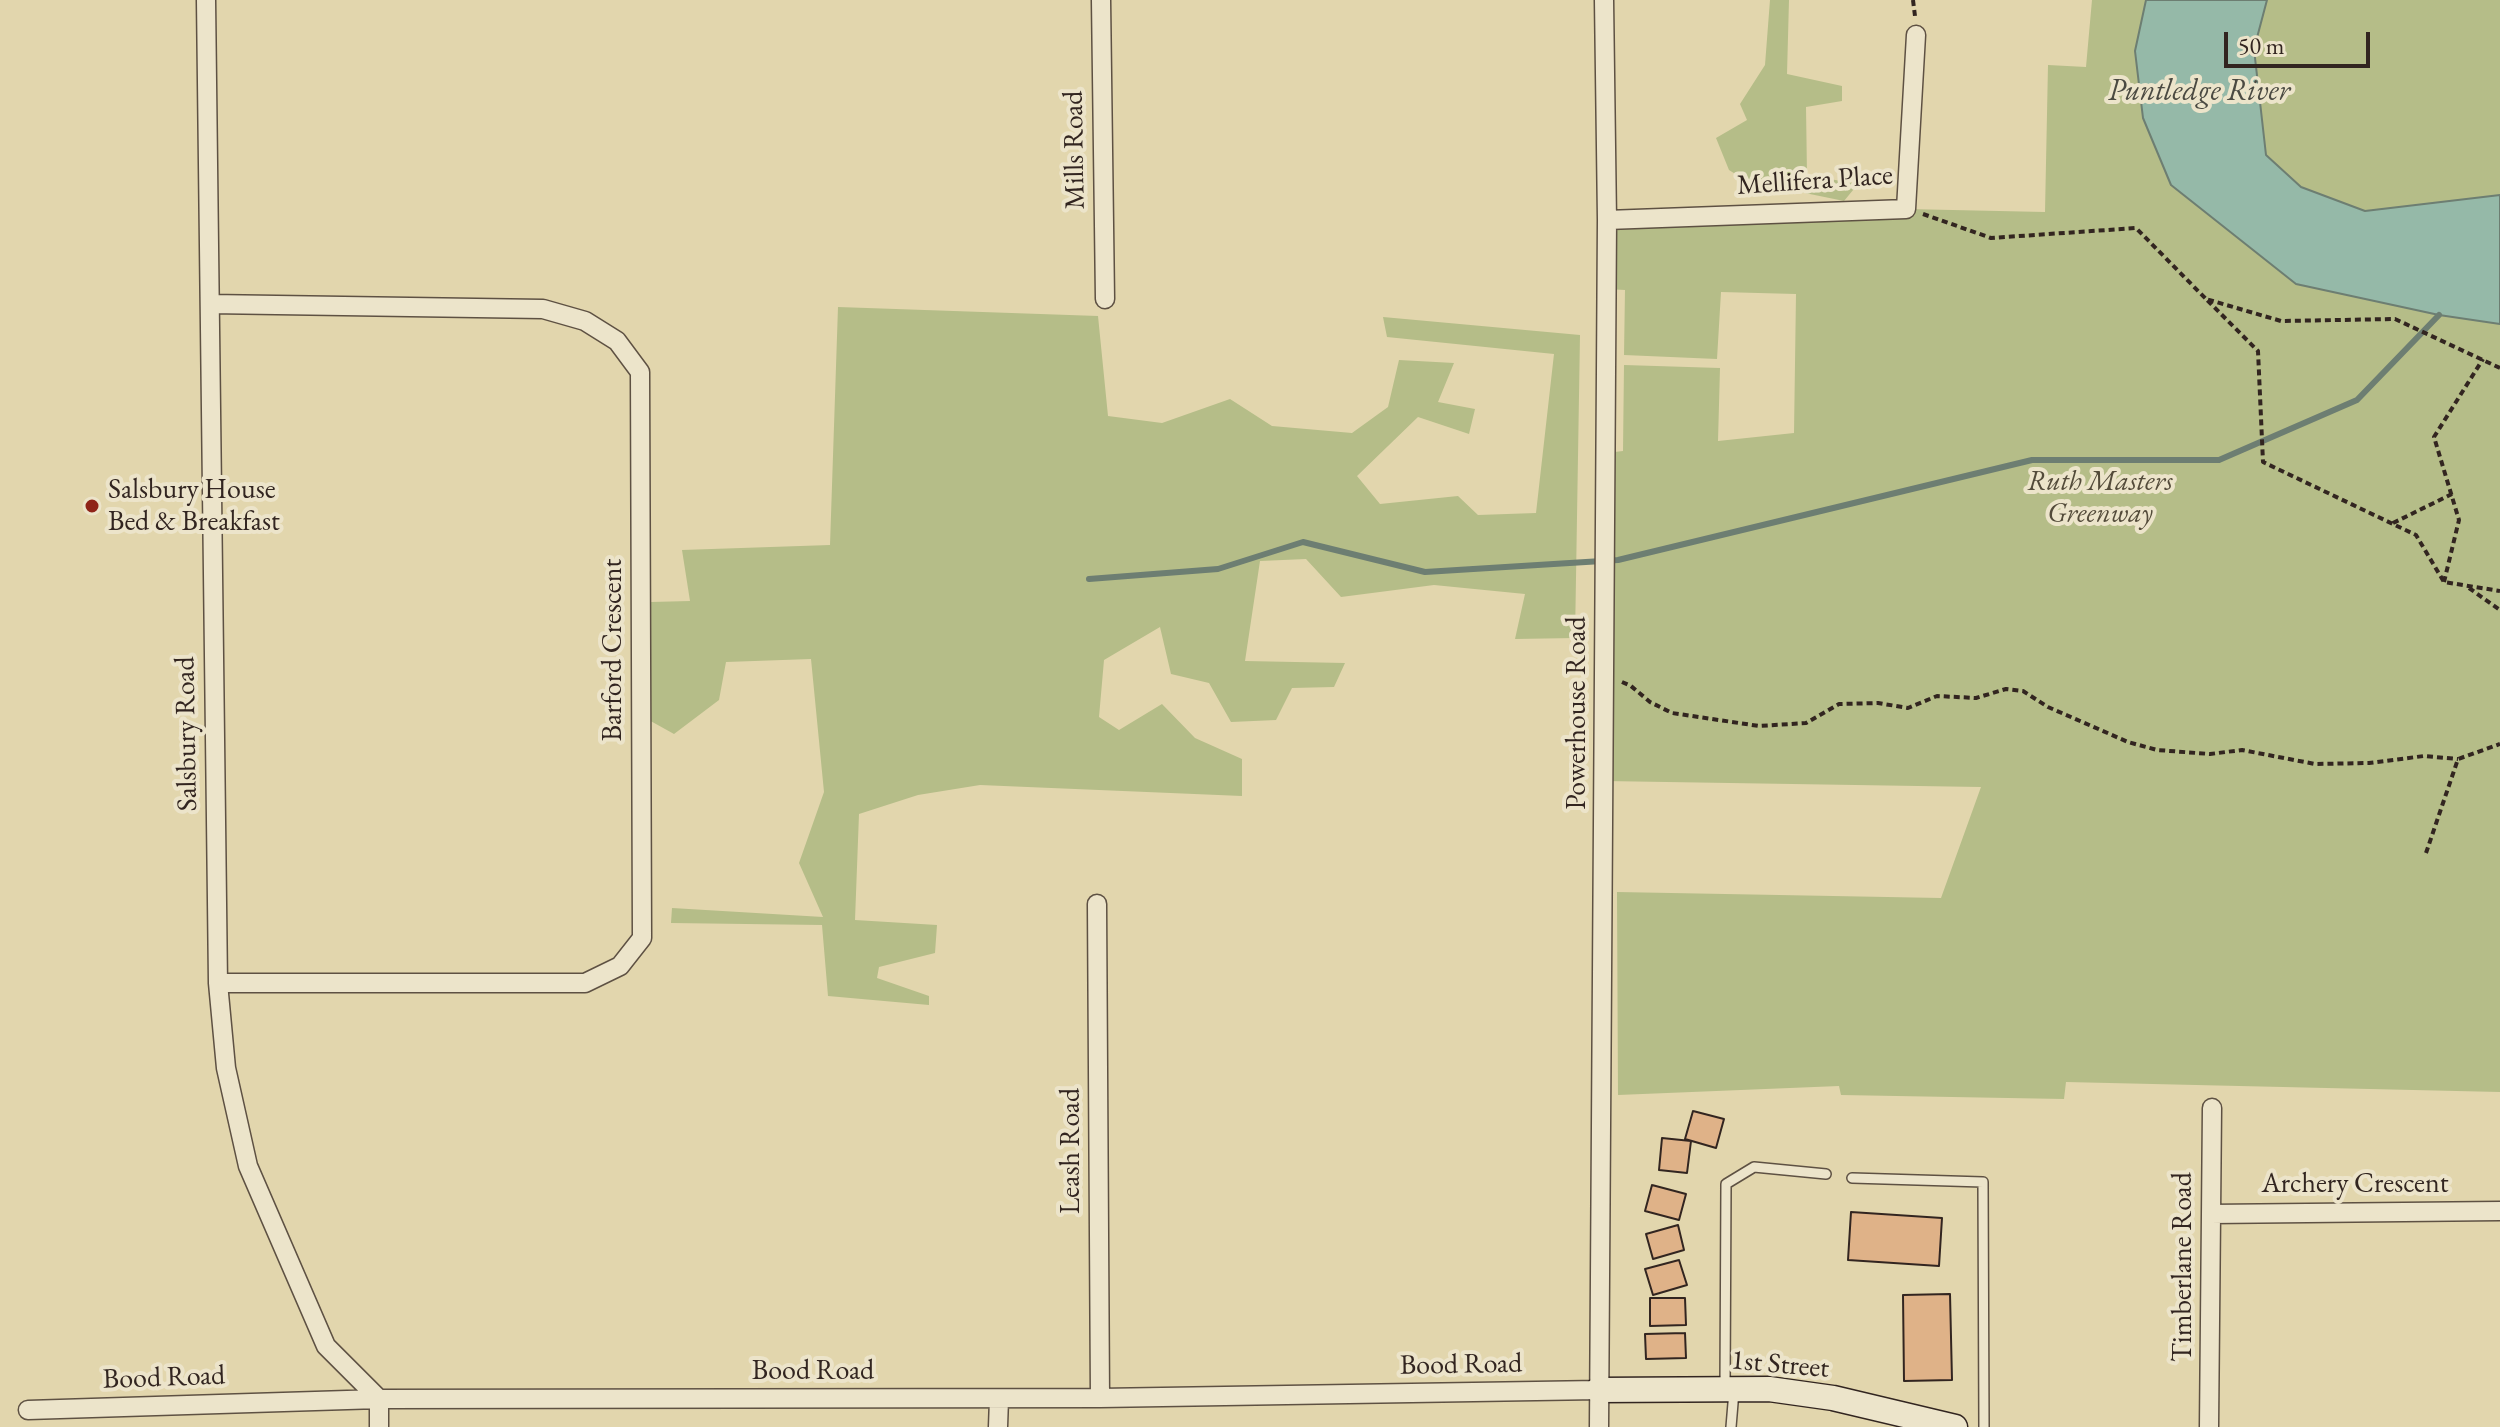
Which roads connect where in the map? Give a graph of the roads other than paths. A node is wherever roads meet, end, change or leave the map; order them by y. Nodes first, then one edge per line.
1 (206, 0) edge
2 (1101, 0) edge
3 (1604, 0) edge
4 (1916, 35) dead end
5 (1607, 220) junction
6 (1105, 299) dead end
7 (210, 304) junction
8 (1097, 904) dead end
9 (218, 983) junction
10 (2212, 1108) dead end
11 (1826, 1174) dead end
12 (1852, 1178) dead end
13 (2500, 1211) edge
14 (2211, 1214) junction
15 (1598, 1390) junction
16 (1730, 1390) junction
17 (1100, 1398) junction
18 (379, 1399) junction
19 (999, 1399) junction
20 (28, 1410) dead end
21 (379, 1427) edge
22 (998, 1427) edge
23 (1599, 1427) edge
24 (1731, 1427) edge
25 (1955, 1427) edge
26 (1984, 1427) edge
27 (2209, 1427) edge

1 - 7 street, Salsbury Road
2 - 6 street, Mills Road
3 - 5 street, Powerhouse Road
4 - 5 street, Mellifera Place
5 - 15 street, Powerhouse Road
7 - 9 street, Salsbury Road
7 - 9 street, Barford Crescent
8 - 17 street, Leash Road
9 - 18 street, Salsbury Road
10 - 14 street, Timberlane Road
11 - 16 lane
12 - 26 lane
13 - 14 street, Archery Crescent
14 - 27 street, Timberlane Road
15 - 16 street, 1st Street
15 - 17 street, Bood Road
15 - 23 street, Powerhouse Road
16 - 24 lane
16 - 25 street, 1st Street
17 - 19 street, Bood Road
18 - 19 street, Bood Road
18 - 20 street, Bood Road
18 - 21 street
19 - 22 street

